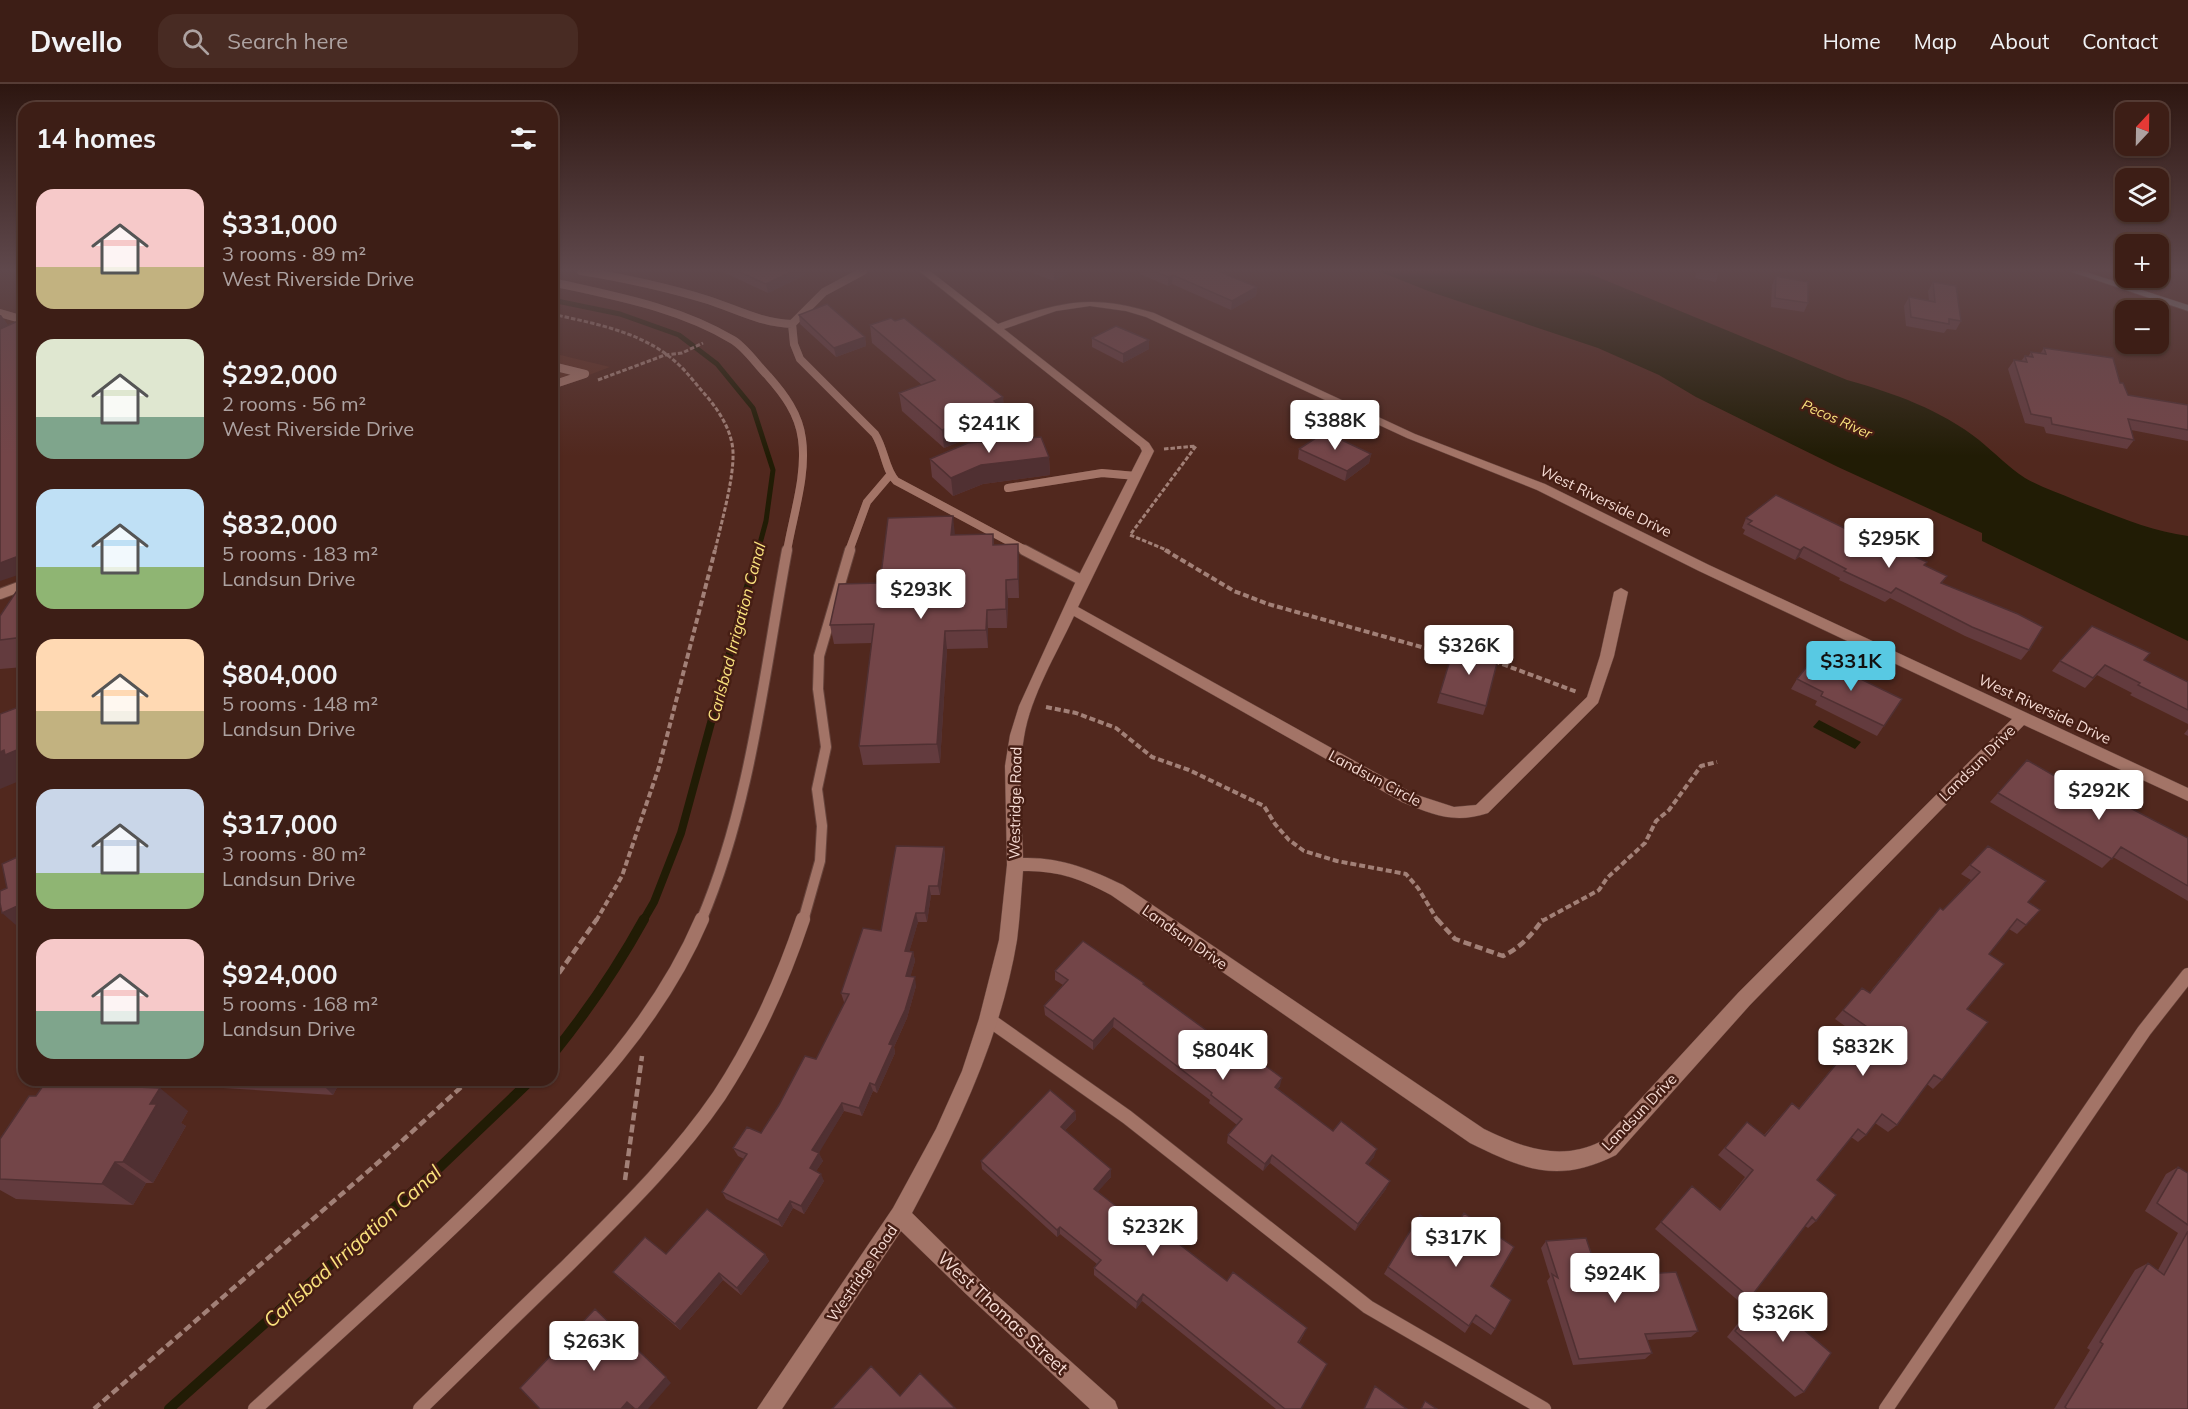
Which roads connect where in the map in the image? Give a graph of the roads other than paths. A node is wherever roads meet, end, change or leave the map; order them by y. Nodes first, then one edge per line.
1 (718, 333) edge
2 (793, 333) edge
3 (1002, 333) edge
4 (1188, 333) edge
5 (558, 367) edge
6 (558, 383) edge
7 (890, 475) junction
8 (1136, 476) junction
9 (1008, 488) edge
10 (1083, 581) junction
11 (18, 587) edge
12 (1621, 592) dead end
13 (0, 594) edge
14 (1071, 609) junction
15 (2023, 717) junction
16 (2188, 795) edge
17 (1014, 865) junction
18 (2188, 975) edge
19 (988, 1019) junction
20 (900, 1215) junction
21 (255, 1409) edge
22 (420, 1409) edge
23 (768, 1409) edge
24 (1107, 1409) edge
25 (1544, 1409) edge
26 (1886, 1409) edge

1 - 21 lane
2 - 7 lane
3 - 8 street, Westridge Road
4 - 15 street, West Riverside Drive
5 - 6 lane
7 - 10 lane
7 - 22 lane
8 - 9 lane
8 - 10 street, Westridge Road
10 - 14 street, Westridge Road
11 - 13 lane
12 - 14 street, Landsun Circle
14 - 17 street, Westridge Road
15 - 16 street, West Riverside Drive
15 - 17 street, Landsun Drive
17 - 19 street, Westridge Road
18 - 26 lane
19 - 20 street, Westridge Road
19 - 25 lane
20 - 23 street, Westridge Road
20 - 24 street, West Thomas Street

